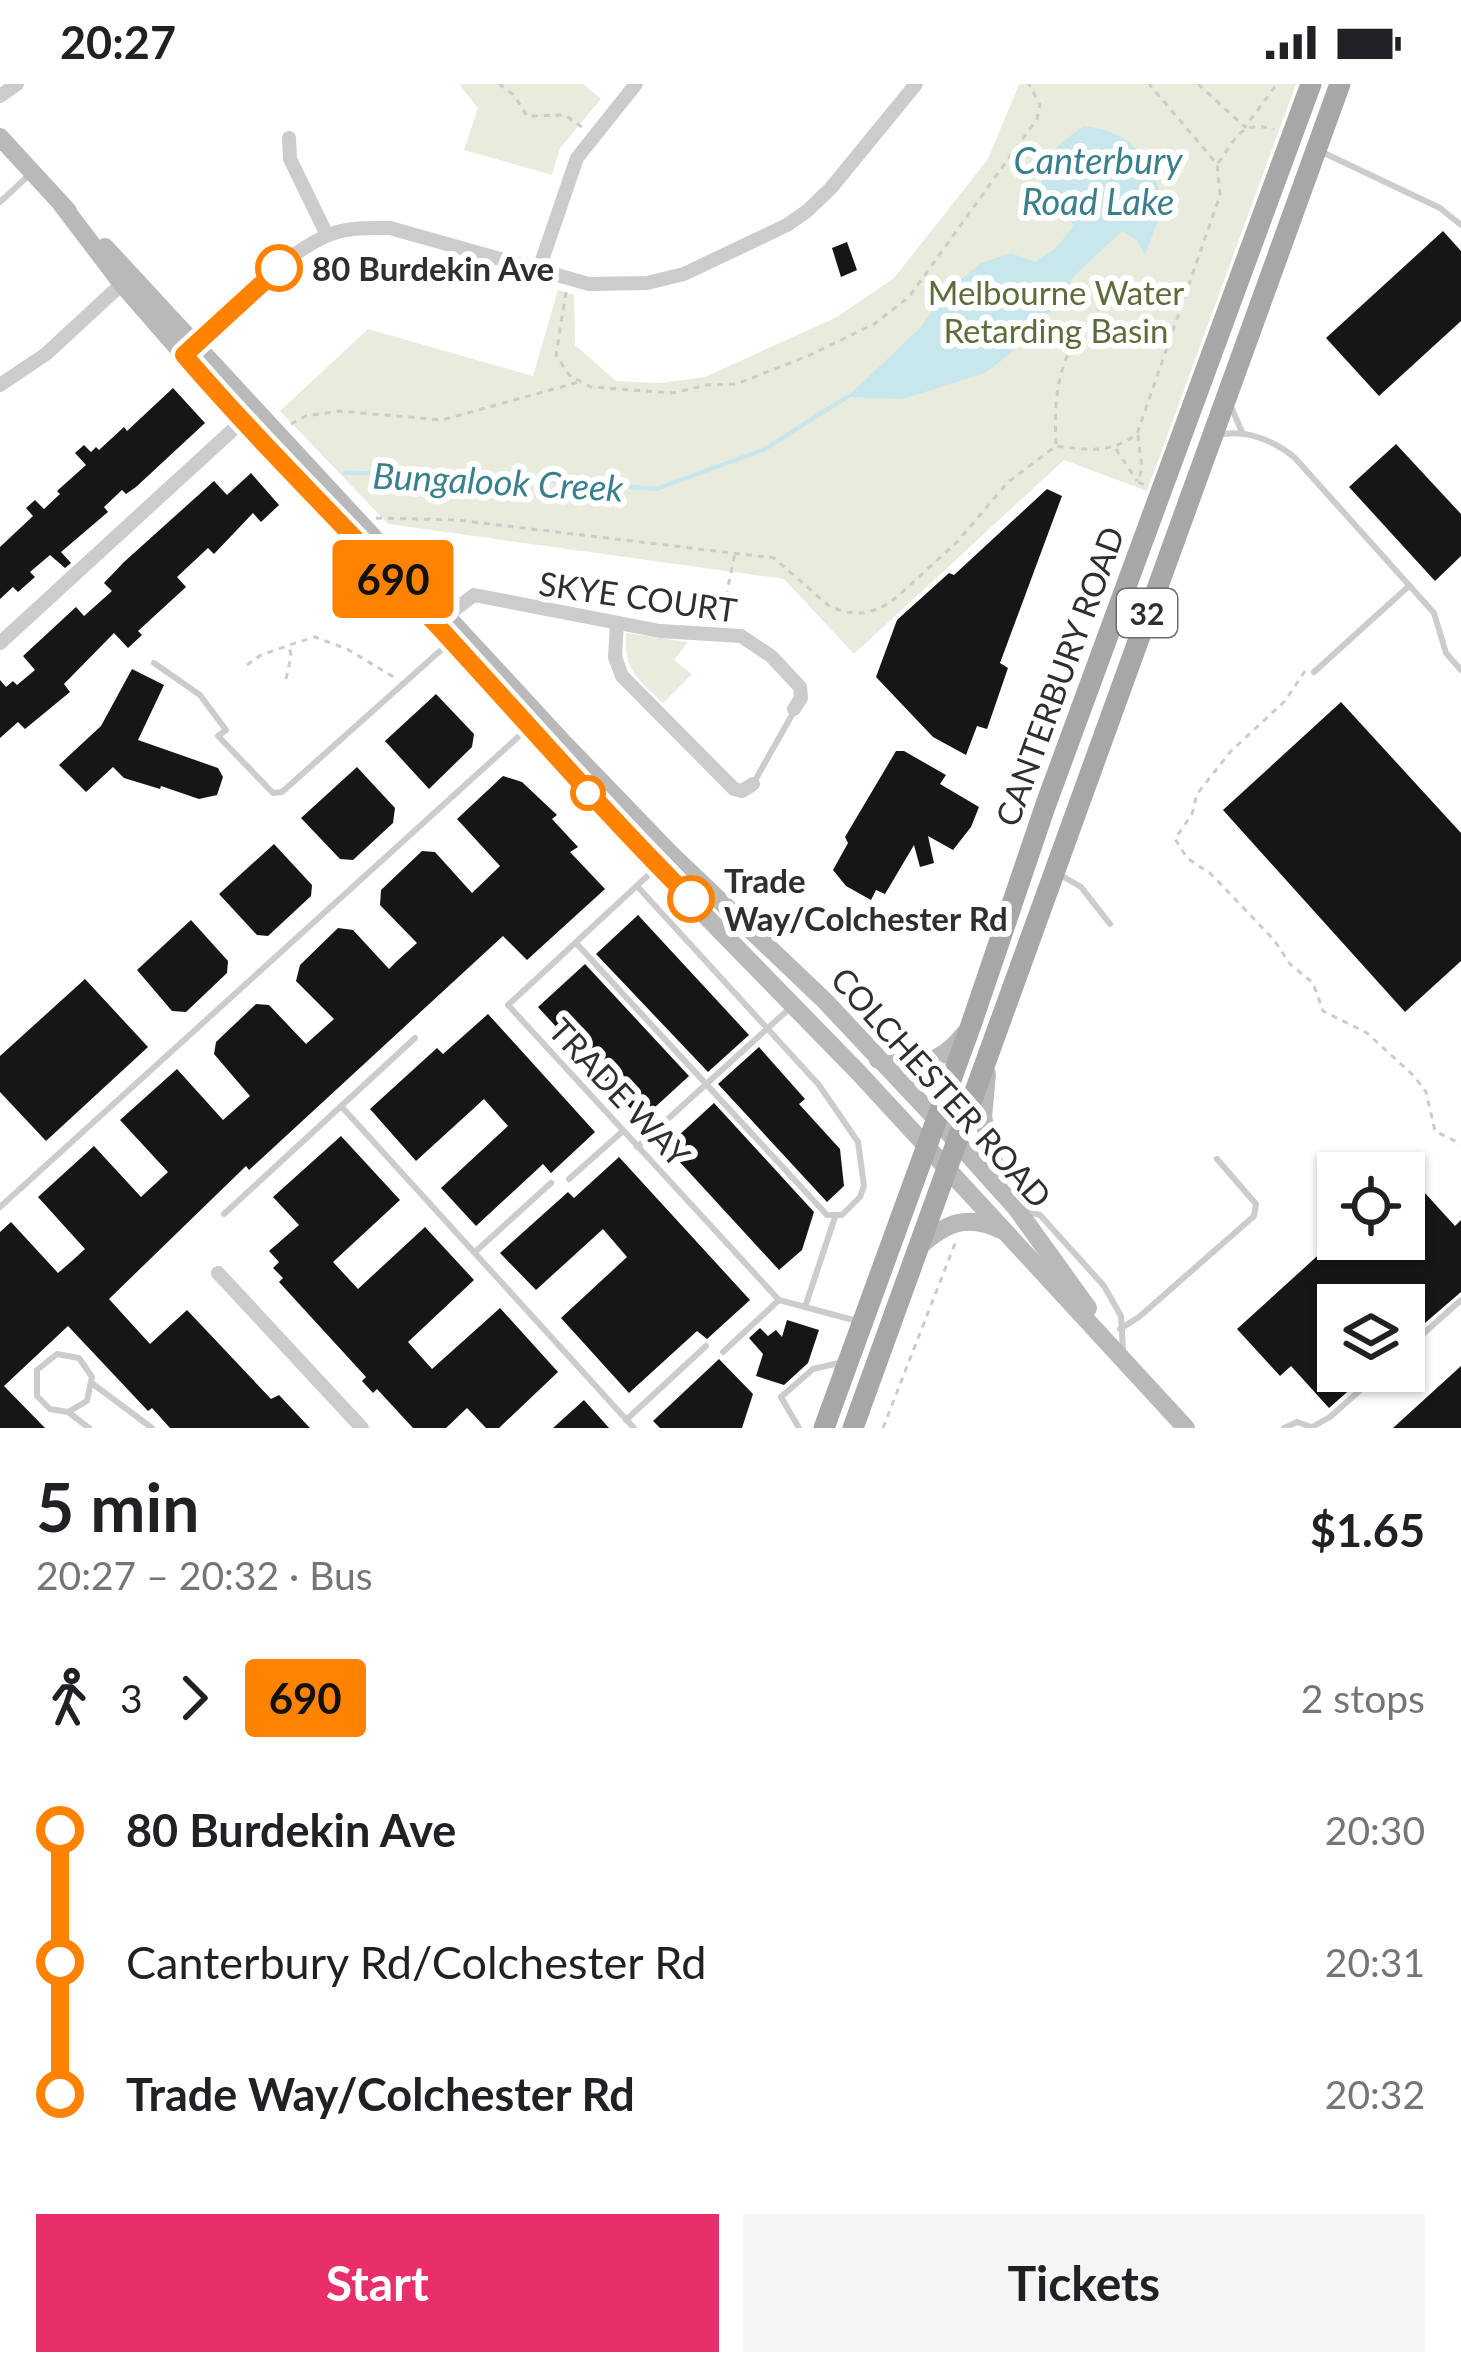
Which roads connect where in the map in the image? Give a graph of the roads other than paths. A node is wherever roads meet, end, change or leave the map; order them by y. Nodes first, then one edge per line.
1 (17, 84) edge
2 (636, 84) edge
3 (916, 84) edge
4 (1312, 84) edge
5 (1340, 84) edge
6 (0, 96) edge
7 (1286, 136) junction
8 (0, 137) edge
9 (289, 138) dead end
10 (1316, 150) junction
11 (32, 172) junction
12 (0, 202) edge
13 (1461, 226) edge
14 (327, 235) junction
15 (539, 269) junction
16 (127, 279) junction
17 (190, 349) junction
18 (1231, 381) junction
19 (0, 385) edge
20 (249, 416) junction
21 (1242, 432) junction
22 (1209, 441) junction
23 (1409, 586) junction
24 (442, 620) junction
25 (1113, 622) junction
26 (617, 623) junction
27 (1140, 633) junction
28 (456, 636) junction
29 (0, 643) edge
30 (154, 663) dead end
31 (1461, 670) edge
32 (1314, 672) dead end
33 (794, 710) joint
34 (534, 722) junction
35 (745, 786) joint
36 (1033, 840) junction
37 (664, 860) junction
38 (1025, 862) junction
39 (1060, 862) junction
40 (637, 886) junction
41 (1110, 924) dead end
42 (576, 943) junction
43 (794, 1005) junction
44 (971, 1025) junction
45 (768, 1028) junction
46 (415, 1038) dead end
47 (878, 1060) junction
48 (989, 1060) junction
49 (706, 1084) junction
50 (341, 1106) junction
51 (937, 1120) junction
52 (622, 1132) junction
53 (958, 1143) junction
54 (637, 1147) junction
55 (927, 1147) junction
56 (1217, 1159) dead end
57 (948, 1169) junction
58 (569, 1179) dead end
59 (550, 1183) dead end
60 (1010, 1200) junction
61 (0, 1207) edge
62 (224, 1214) dead end
63 (835, 1217) junction
64 (1006, 1232) junction
65 (920, 1246) junction
66 (475, 1252) junction
67 (218, 1273) dead end
68 (779, 1300) junction
69 (1461, 1300) edge
70 (806, 1305) junction
71 (862, 1322) junction
72 (1425, 1332) edge
73 (1119, 1345) junction
74 (706, 1346) dead end
75 (723, 1352) dead end
76 (848, 1361) junction
77 (93, 1384) junction
78 (1359, 1392) edge
79 (68, 1412) junction
80 (626, 1420) junction
81 (89, 1428) edge
82 (152, 1428) edge
83 (362, 1428) edge
84 (634, 1428) edge
85 (799, 1428) edge
86 (824, 1428) edge
87 (853, 1428) edge
88 (1186, 1428) edge
89 (1284, 1428) edge

1 - 6 street
2 - 15 street
3 - 15 street
4 - 7 main road, CANTERBURY ROAD / 32
5 - 10 main road, CANTERBURY ROAD / 32
7 - 10 main road
7 - 25 main road, CANTERBURY ROAD / 32
8 - 11 main road, COLCHESTER ROAD
9 - 14 street
10 - 13 lane
10 - 18 main road, CANTERBURY ROAD / 32
11 - 12 lane
11 - 16 main road, COLCHESTER ROAD
14 - 15 street
14 - 17 street
16 - 17 main road, COLCHESTER ROAD
16 - 19 street
17 - 20 main road, COLCHESTER ROAD
18 - 21 lane
18 - 22 main road, CANTERBURY ROAD / 32
20 - 24 main road, COLCHESTER ROAD
20 - 24 main road, COLCHESTER ROAD
20 - 29 street
21 - 22 lane
21 - 23 lane
22 - 27 main road, CANTERBURY ROAD / 32
23 - 31 lane
23 - 32 lane
24 - 26 street, SKYE COURT
24 - 28 main road, COLCHESTER ROAD
25 - 27 street
25 - 36 main road, CANTERBURY ROAD / 32
26 - 33 street, SKYE COURT
26 - 35 street
27 - 39 main road, CANTERBURY ROAD / 32
28 - 30 lane
28 - 34 main road, COLCHESTER ROAD
33 - 35 lane
34 - 37 main road, COLCHESTER ROAD
34 - 61 lane
36 - 38 main road, CANTERBURY ROAD / 32
36 - 39 main road
37 - 40 lane, TRADE WAY
37 - 43 main road, COLCHESTER ROAD
37 - 47 main road, COLCHESTER ROAD
38 - 39 main road
38 - 44 main road, CANTERBURY ROAD / 32
39 - 41 lane
39 - 48 main road, CANTERBURY ROAD / 32
40 - 42 lane, TRADE WAY
40 - 45 lane
42 - 49 lane
42 - 52 lane, TRADE WAY
43 - 45 lane
43 - 55 main road, COLCHESTER ROAD
44 - 47 main road
44 - 51 main road, CANTERBURY ROAD / 32
45 - 49 lane
45 - 63 lane
46 - 50 lane
47 - 51 main road, COLCHESTER ROAD
48 - 53 main road, CANTERBURY ROAD / 32
48 - 60 main road
49 - 54 lane
49 - 63 lane
50 - 62 lane
50 - 66 lane
51 - 53 main road, COLCHESTER ROAD
51 - 55 main road, CANTERBURY ROAD / 32
52 - 54 lane, TRADE WAY
52 - 58 lane
53 - 57 main road, CANTERBURY ROAD / 32
53 - 60 main road, COLCHESTER ROAD
54 - 68 lane, TRADE WAY
55 - 57 main road, COLCHESTER ROAD
55 - 71 main road, CANTERBURY ROAD / 32
56 - 73 lane
57 - 64 main road, COLCHESTER ROAD
57 - 65 main road, CANTERBURY ROAD / 32
59 - 66 lane
60 - 73 main road, COLCHESTER ROAD
63 - 70 lane
64 - 65 main road
64 - 73 main road, COLCHESTER ROAD
65 - 87 main road, CANTERBURY ROAD / 32
66 - 80 lane
67 - 83 street
68 - 70 lane
68 - 75 lane
69 - 72 lane
70 - 71 lane
71 - 76 main road, CANTERBURY ROAD / 32
73 - 88 main road, COLCHESTER ROAD
74 - 80 lane
76 - 85 lane
76 - 86 main road, CANTERBURY ROAD / 32
77 - 79 lane
77 - 79 lane
77 - 82 lane
78 - 89 lane
79 - 81 lane
80 - 84 lane

